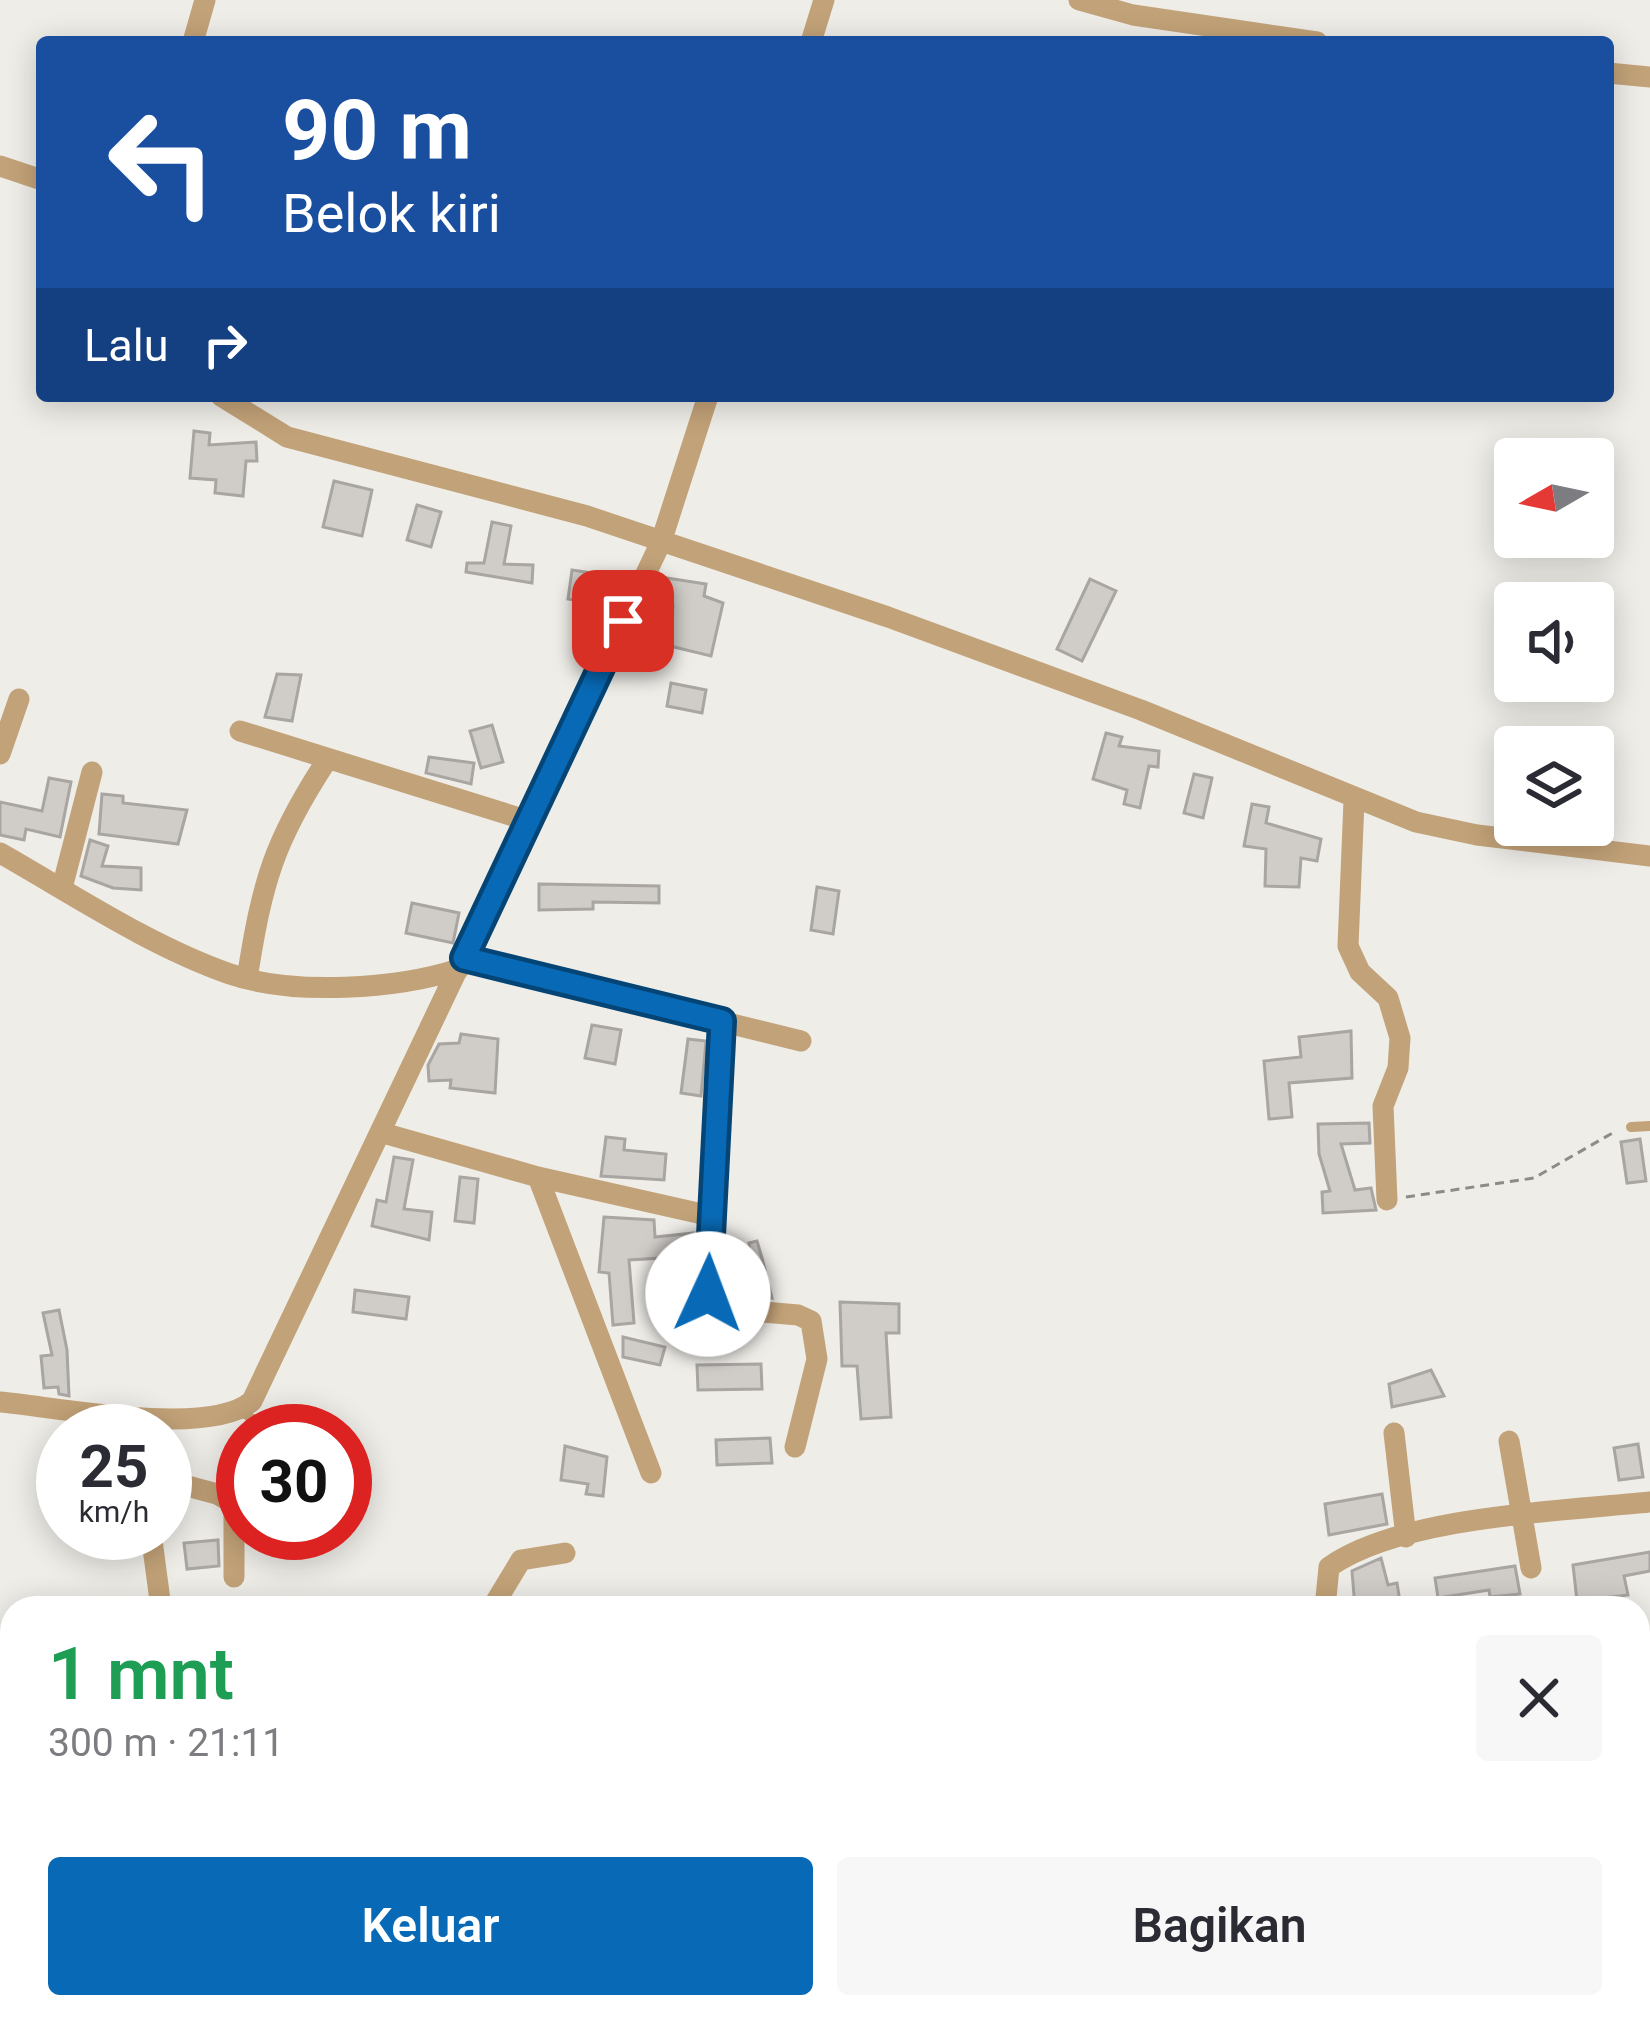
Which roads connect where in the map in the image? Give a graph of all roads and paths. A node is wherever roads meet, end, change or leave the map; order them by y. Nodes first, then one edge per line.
1 (205, 0) edge
2 (824, 0) edge
3 (1078, 0) edge
4 (195, 36) edge
5 (814, 36) edge
6 (1276, 36) edge
7 (1614, 74) edge
8 (1650, 77) edge
9 (0, 166) edge
10 (36, 178) edge
11 (229, 402) edge
12 (706, 402) edge
13 (661, 542) junction
14 (19, 699) dead end
15 (240, 731) dead end
16 (0, 752) edge
17 (327, 760) junction
18 (92, 772) dead end
19 (1354, 801) junction
20 (529, 821) junction
21 (0, 853) edge
22 (1650, 856) edge
23 (62, 888) junction
24 (462, 964) junction
25 (247, 979) junction
26 (411, 985) junction
27 (722, 1021) junction
28 (433, 1026) junction
29 (801, 1041) dead end
30 (1631, 1126) joint
31 (1650, 1126) edge
32 (383, 1132) junction
33 (538, 1177) junction
34 (1387, 1200) joint
35 (711, 1216) junction
36 (0, 1402) edge
37 (247, 1404) edge
38 (36, 1407) edge
39 (1394, 1433) dead end
40 (1509, 1441) dead end
41 (795, 1447) dead end
42 (651, 1473) dead end
43 (192, 1487) edge
44 (1650, 1502) edge
45 (1522, 1515) junction
46 (1406, 1537) junction
47 (566, 1553) dead end
48 (155, 1560) edge
49 (1531, 1568) dead end
50 (234, 1577) dead end
51 (159, 1596) edge
52 (499, 1596) edge
53 (1326, 1596) edge

1 - 4 street
2 - 5 street
3 - 6 street
7 - 8 street
9 - 10 street
11 - 13 street
12 - 13 street
13 - 19 street
13 - 20 street
14 - 16 street
15 - 17 street
17 - 20 street
17 - 25 street
18 - 23 street
19 - 22 street
19 - 34 street
20 - 24 street
21 - 23 street
23 - 25 street
24 - 26 street
24 - 27 street
24 - 28 street
25 - 26 street
26 - 28 street
27 - 29 street
27 - 35 street
28 - 32 street
30 - 31 lane
30 - 34 path
32 - 33 street
32 - 37 street
33 - 35 street
33 - 42 street
35 - 41 street
36 - 38 street
39 - 46 street
40 - 45 street
43 - 50 street
44 - 45 street
45 - 46 street
45 - 49 street
46 - 53 street
47 - 52 street
48 - 51 street

